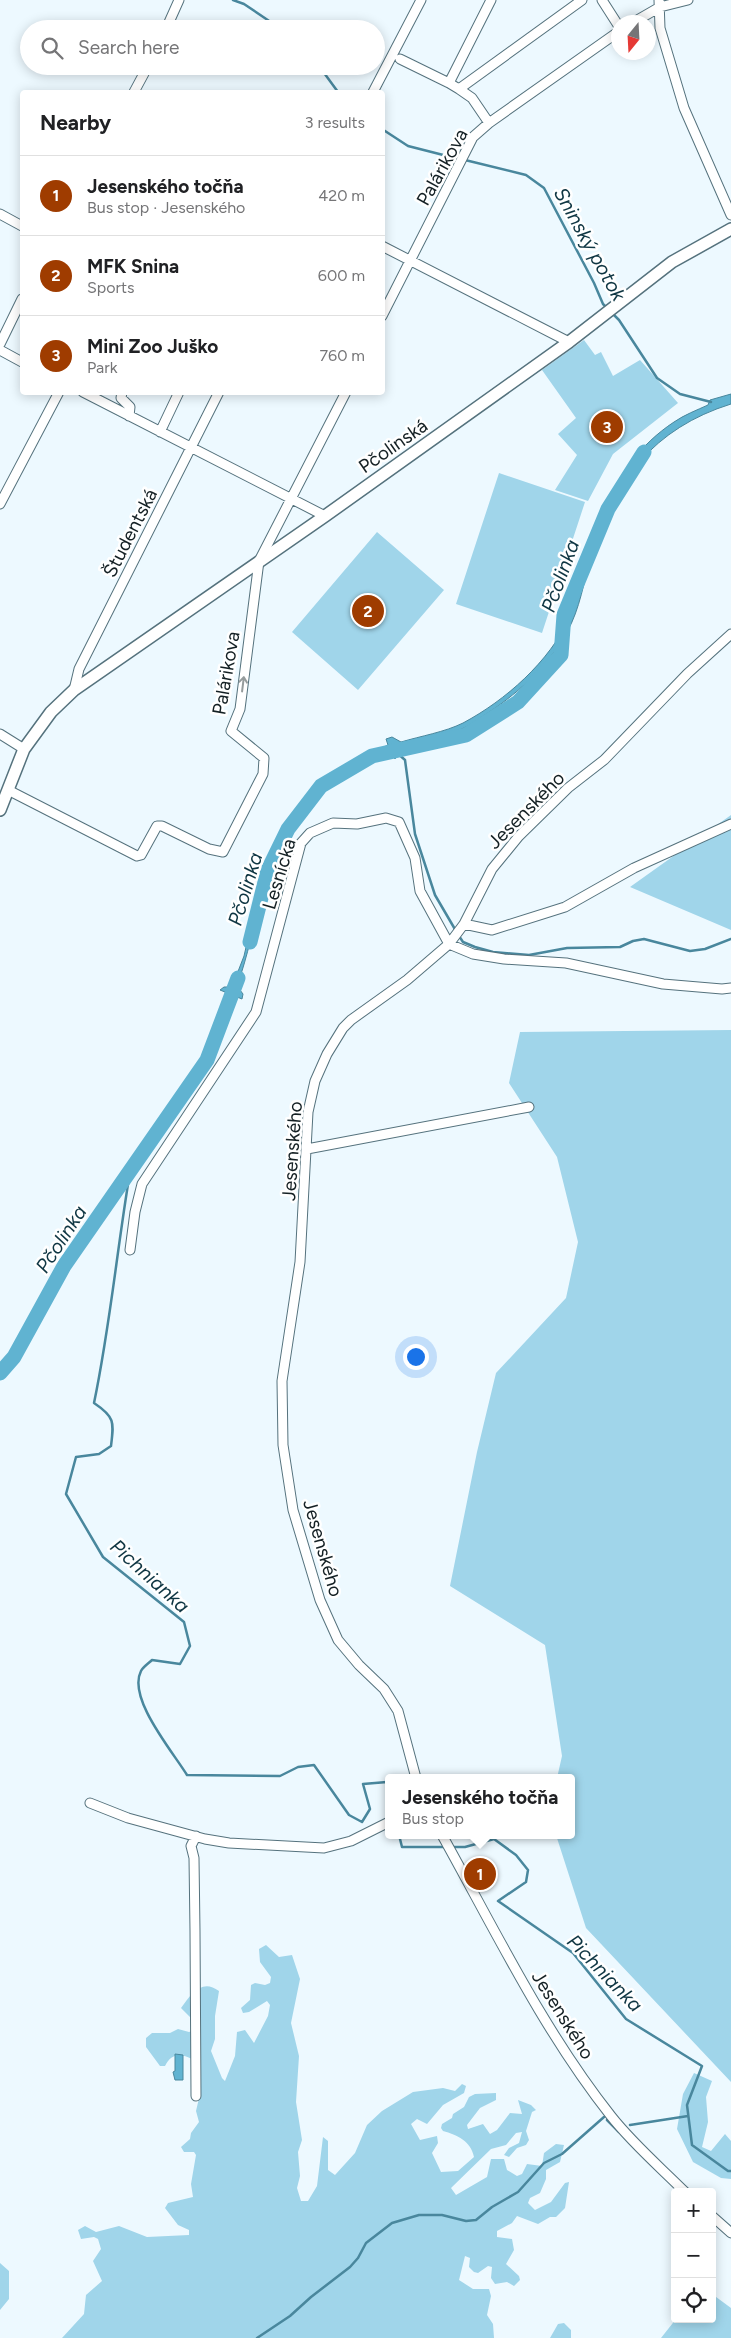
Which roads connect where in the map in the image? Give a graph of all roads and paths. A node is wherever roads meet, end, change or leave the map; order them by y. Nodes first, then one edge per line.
1 (179, 0) edge
2 (421, 0) edge
3 (491, 0) edge
4 (582, 0) edge
5 (602, 0) edge
6 (688, 0) edge
7 (660, 3) edge
8 (612, 15) edge
9 (644, 15) edge
10 (170, 20) edge
11 (611, 37) edge
12 (400, 59) dead end
13 (385, 70) edge
14 (143, 75) edge
15 (383, 75) edge
16 (449, 83) junction
17 (459, 89) junction
18 (135, 90) edge
19 (375, 90) edge
20 (489, 123) junction
21 (0, 214) edge
22 (731, 215) edge
23 (20, 225) edge
24 (731, 230) edge
25 (385, 248) edge
26 (410, 261) junction
27 (20, 303) edge
28 (385, 310) edge
29 (569, 342) junction
30 (0, 344) edge
31 (0, 350) edge
32 (20, 361) edge
33 (56, 395) edge
34 (89, 395) edge
35 (122, 395) edge
36 (178, 395) edge
37 (218, 395) edge
38 (344, 395) edge
39 (129, 416) junction
40 (160, 432) junction
41 (191, 448) junction
42 (293, 498) junction
43 (0, 504) edge
44 (325, 516) junction
45 (259, 561) junction
46 (731, 634) edge
47 (74, 690) junction
48 (0, 734) edge
49 (24, 749) junction
50 (8, 790) junction
51 (0, 810) edge
52 (731, 824) edge
53 (464, 924) junction
54 (449, 944) junction
55 (731, 988) edge
56 (529, 1107) dead end
57 (307, 1149) junction
58 (130, 1250) dead end
59 (414, 1774) edge
60 (90, 1803) dead end
61 (385, 1824) edge
62 (196, 1836) junction
63 (444, 1839) edge
64 (196, 2096) dead end
65 (681, 2188) edge
66 (716, 2220) edge
67 (731, 2233) edge

1 - 10 street
2 - 13 street
3 - 16 street
4 - 17 street
5 - 8 street
6 - 7 street
7 - 9 street
7 - 22 street
11 - 20 street, Palárikova
12 - 16 street
14 - 18 street
15 - 19 street
16 - 17 street
17 - 20 street
20 - 26 street, Palárikova
21 - 23 street
24 - 29 main road, Pčolinská
25 - 26 street
26 - 28 street, Palárikova
26 - 29 street
27 - 30 street
29 - 44 main road, Pčolinská
31 - 32 street
33 - 43 street
34 - 39 street
35 - 39 street
36 - 40 street
37 - 41 street, Študentská
38 - 42 street, Palárikova
39 - 40 street
40 - 41 street
41 - 42 street
41 - 47 street, Študentská
42 - 44 street
42 - 45 street, Palárikova
44 - 45 main road, Pčolinská
45 - 47 main road, Pčolinská
50 -> 45 street, Palárikova
46 - 53 street, Jesenského
47 - 49 main road, Pčolinská
48 - 49 street
49 - 50 main road, Pčolinská
50 - 51 main road, Pčolinská
52 - 53 street
53 - 54 street, Jesenského
54 - 55 street
54 - 57 street, Jesenského
54 - 58 street, Lesnícka
56 - 57 street
57 - 59 street, Jesenského
60 - 62 street
61 - 62 street
62 - 64 street
63 - 65 street, Jesenského
66 - 67 street

